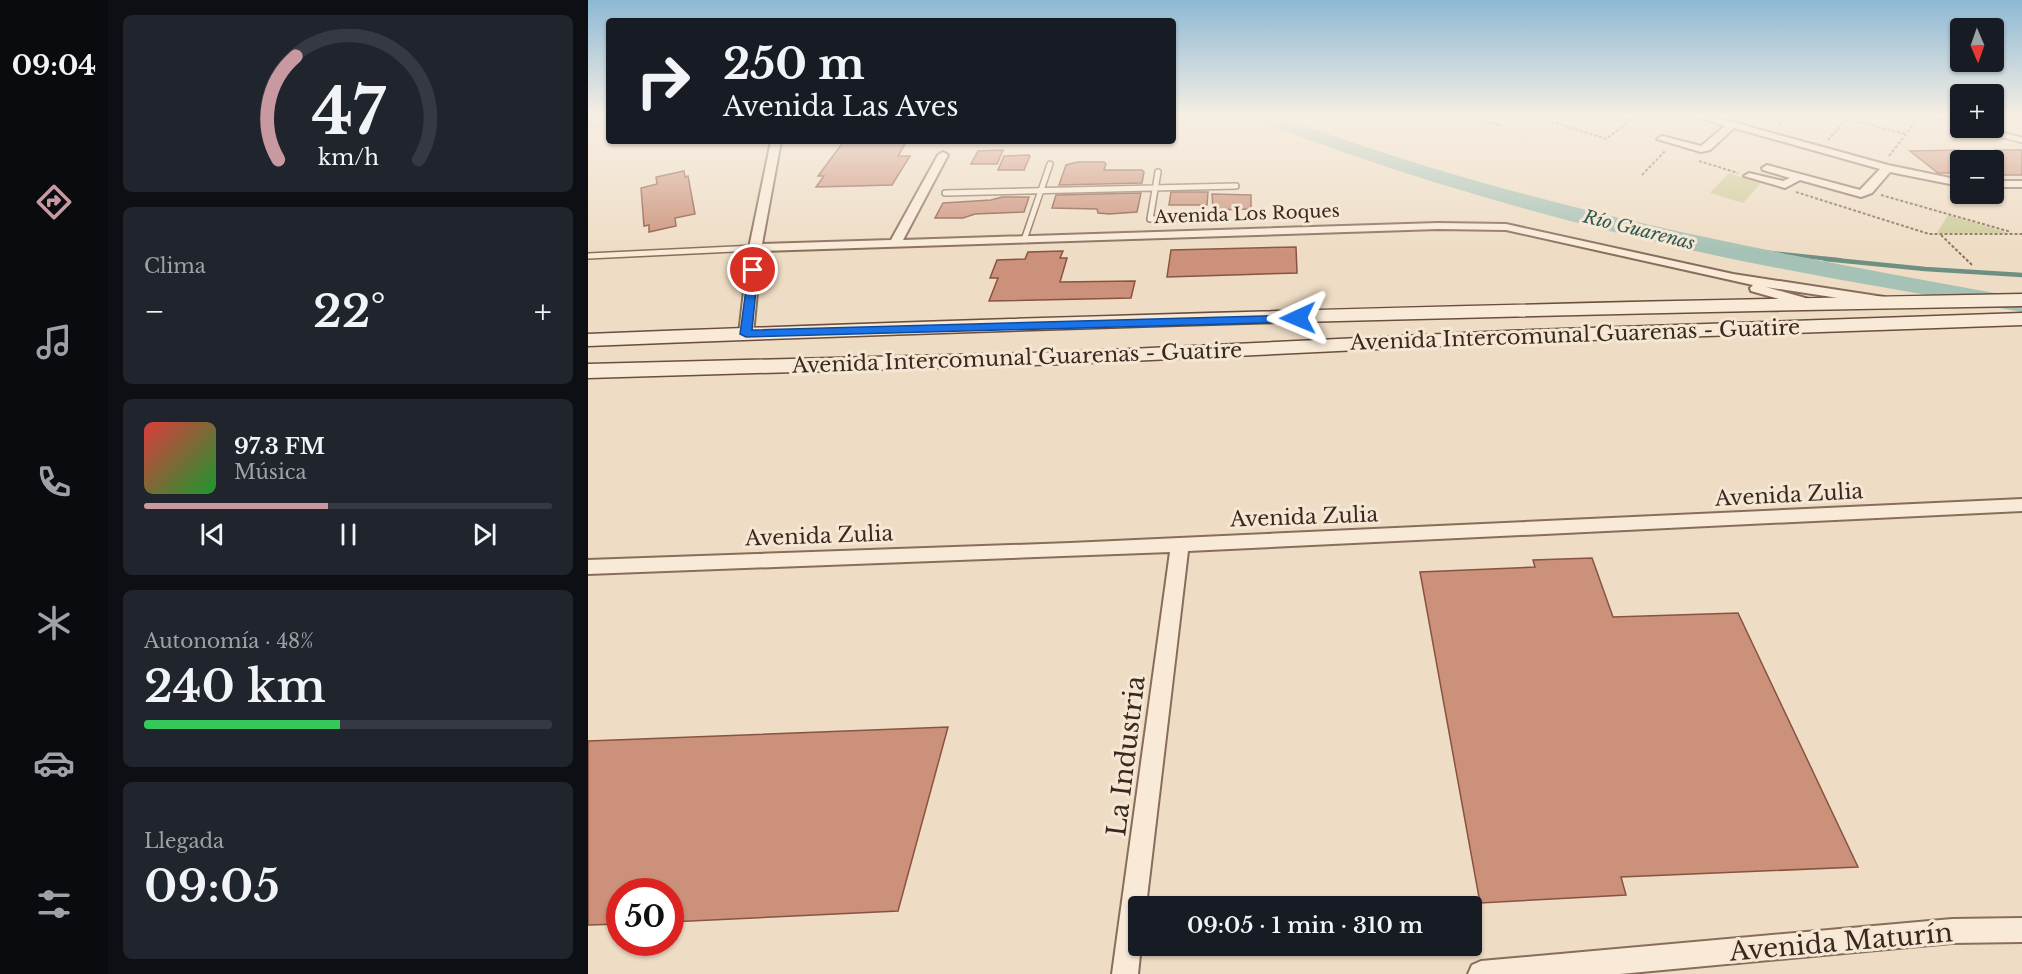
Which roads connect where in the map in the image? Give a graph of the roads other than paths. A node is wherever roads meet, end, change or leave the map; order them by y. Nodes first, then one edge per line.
1 (772, 162) edge
2 (939, 162) edge
3 (1867, 162) edge
4 (1050, 164) dead end
5 (1884, 167) junction
6 (1767, 168) dead end
7 (1158, 172) dead end
8 (1749, 176) road end
9 (1798, 177) junction
10 (1950, 181) edge
11 (2004, 184) edge
12 (2022, 184) edge
13 (1236, 186) dead end
14 (1155, 188) junction
15 (1040, 191) junction
16 (945, 193) dead end
17 (1198, 218) dead end
18 (1024, 240) junction
19 (895, 244) junction
20 (756, 248) junction
21 (588, 256) edge
22 (1733, 278) junction
23 (2022, 300) edge
24 (1891, 302) junction
25 (1811, 304) junction
26 (2022, 319) edge
27 (746, 334) junction
28 (588, 340) edge
29 (588, 371) edge
30 (2022, 505) edge
31 (1180, 545) junction
32 (588, 567) edge
33 (2022, 930) edge
34 (1125, 974) edge
35 (1481, 974) edge

1 - 20 street
2 - 19 street
3 - 5 street
4 - 15 lane
5 - 9 street
5 - 10 street
6 - 9 street
7 - 14 lane
8 - 9 street
11 - 12 street
13 - 14 lane
14 - 15 lane
14 - 17 lane
15 - 16 lane
15 - 18 lane
18 - 19 street, Avenida Los Roques
18 - 22 street, Avenida Los Roques
19 - 20 street, Avenida Los Roques
20 - 21 lane
20 - 27 street
22 - 24 street, Avenida Los Roques
22 - 25 street, Avenida Los Roques
23 - 24 main road, Avenida Intercomunal Guarenas - Guatire
24 - 25 main road, Avenida Intercomunal Guarenas - Guatire
25 - 27 main road, Avenida Intercomunal Guarenas - Guatire
26 - 29 main road, Avenida Intercomunal Guarenas - Guatire
27 - 28 main road, Avenida Intercomunal Guarenas - Guatire
30 - 31 street, Avenida Zulia
31 - 32 street, Avenida Zulia
31 - 34 street, La Industria
33 - 35 street, Avenida Maturín

